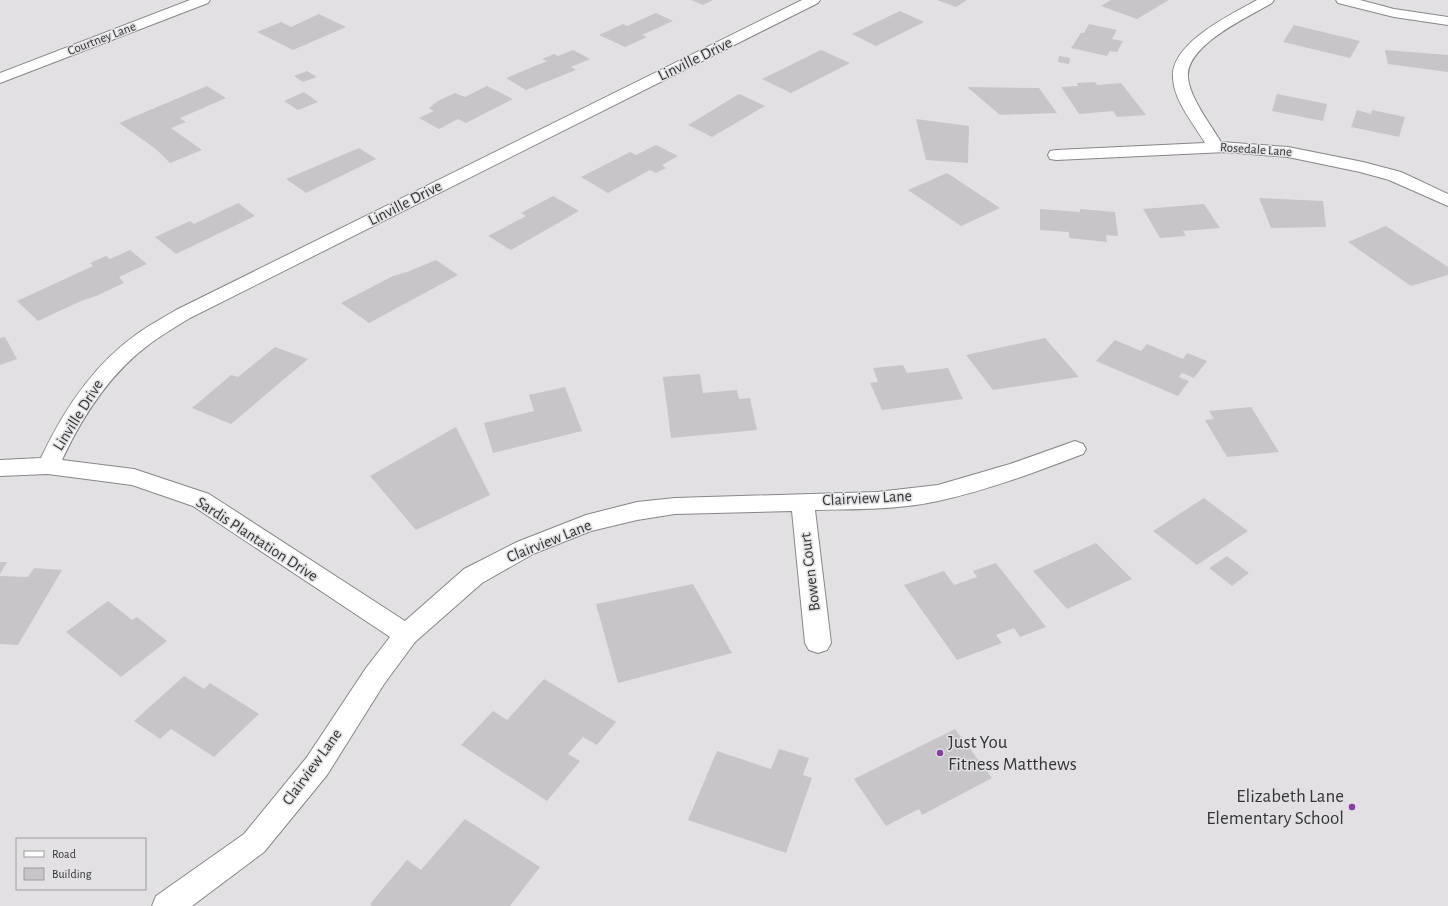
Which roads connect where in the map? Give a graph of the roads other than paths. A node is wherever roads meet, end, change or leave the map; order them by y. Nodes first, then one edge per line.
1 (204, 0) edge
2 (813, 0) edge
3 (1267, 0) edge
4 (1343, 0) edge
5 (1448, 21) edge
6 (0, 78) edge
7 (1216, 147) junction
8 (1056, 155) dead end
9 (1448, 201) edge
10 (1075, 450) dead end
11 (48, 466) junction
12 (0, 468) edge
13 (802, 501) junction
14 (406, 636) junction
15 (818, 643) dead end
16 (167, 906) edge

1 - 6 street, Courtney Lane
2 - 11 street, Linville Drive
3 - 7 street
4 - 5 street
7 - 8 street, Rosedale Lane
7 - 9 street, Rosedale Lane
10 - 13 street, Clairview Lane
11 - 12 street, Sardis Plantation Drive
11 - 14 street, Sardis Plantation Drive
13 - 14 street, Clairview Lane
13 - 15 street, Bowen Court
14 - 16 street, Clairview Lane

